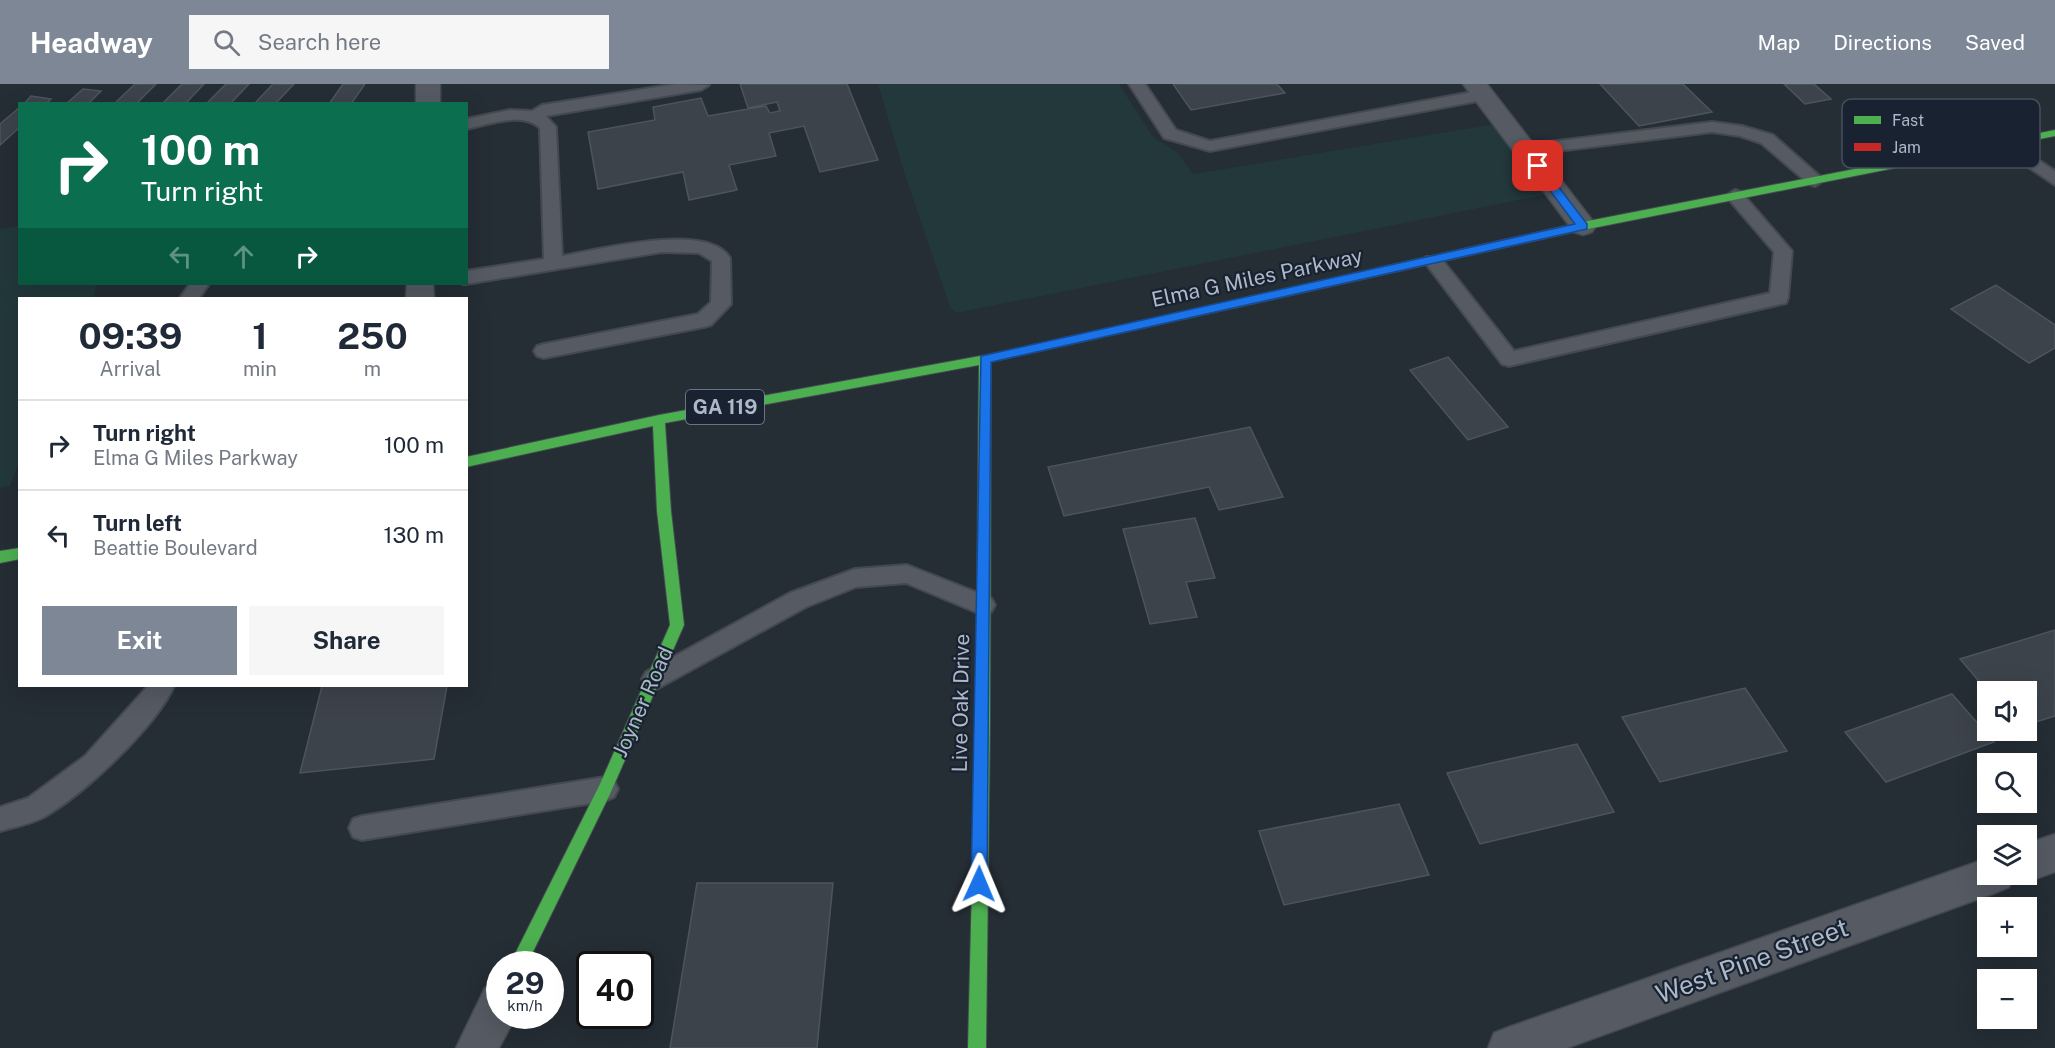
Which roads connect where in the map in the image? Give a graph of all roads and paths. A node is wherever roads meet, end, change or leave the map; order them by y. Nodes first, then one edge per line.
1 (428, 84) edge
2 (1137, 84) edge
3 (701, 85) edge
4 (1479, 90) edge
5 (428, 102) edge
6 (535, 117) junction
7 (468, 124) edge
8 (2055, 133) edge
9 (2040, 136) edge
10 (1525, 150) junction
11 (1877, 168) edge
12 (2040, 168) edge
13 (2055, 179) edge
14 (1815, 180) junction
15 (1735, 196) junction
16 (1583, 226) junction
17 (1432, 261) junction
18 (553, 263) junction
19 (468, 278) edge
20 (199, 285) edge
21 (190, 297) edge
22 (544, 351) dead end
23 (985, 359) junction
24 (659, 420) junction
25 (468, 462) edge
26 (18, 553) edge
27 (0, 557) edge
28 (983, 605) junction
29 (654, 679) junction
30 (161, 687) edge
31 (605, 789) junction
32 (0, 819) edge
33 (362, 828) dead end
34 (2055, 853) edge
35 (2037, 859) edge
36 (1977, 880) edge
37 (524, 951) edge
38 (487, 1029) edge
39 (477, 1048) edge
40 (977, 1048) edge
41 (1509, 1048) edge

1 - 5 street
2 - 4 lane
3 - 6 lane
4 - 10 street
6 - 7 lane
6 - 18 lane
8 - 9 main road, Elma G Miles Parkway / GA 119
10 - 14 lane
10 - 16 street
11 - 14 main road, Elma G Miles Parkway / GA 119
12 - 13 lane
14 - 15 main road, Elma G Miles Parkway / GA 119
15 - 16 main road, Elma G Miles Parkway / GA 119
15 - 17 lane
16 - 17 main road, Elma G Miles Parkway / GA 119
17 - 23 main road, Elma G Miles Parkway / GA 119
18 - 19 lane
18 - 22 lane
20 - 21 lane
23 - 24 main road, Elma G Miles Parkway / GA 119
23 - 28 main road, Live Oak Drive
24 - 25 main road, Elma G Miles Parkway / GA 119
24 - 29 main road, Joyner Road
26 - 27 main road
28 - 29 lane
28 - 40 main road, Live Oak Drive
29 - 31 main road, Joyner Road
30 - 32 lane
31 - 33 lane
31 - 37 main road, Joyner Road
34 - 35 street
36 - 41 street, West Pine Street
38 - 39 street

